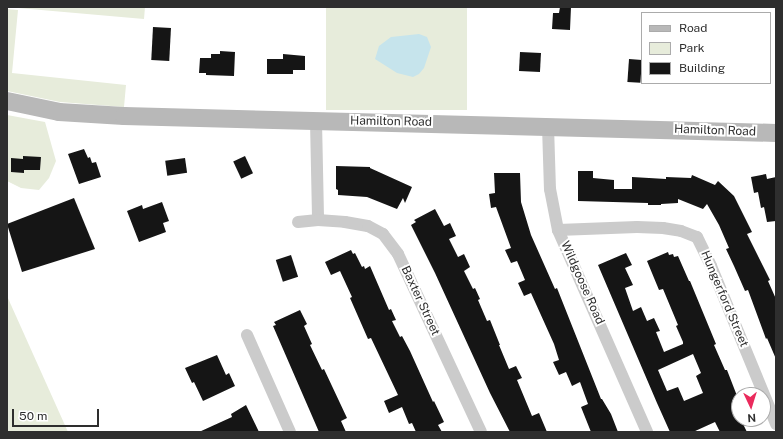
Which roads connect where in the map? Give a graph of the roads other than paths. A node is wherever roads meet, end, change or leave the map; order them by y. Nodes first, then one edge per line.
1 (7, 101) edge
2 (316, 121) junction
3 (548, 126) junction
4 (776, 133) edge
5 (318, 220) junction
6 (298, 222) dead end
7 (558, 230) junction
8 (247, 335) dead end
9 (776, 424) edge
10 (290, 432) edge
11 (481, 432) edge
12 (647, 432) edge

1 - 2 main road, Hamilton Road
2 - 3 main road, Hamilton Road
2 - 5 street
3 - 4 main road, Hamilton Road
3 - 7 street, Wildgoose Road
5 - 6 street, Baxter Street
5 - 11 street, Baxter Street
7 - 9 street, Hungerford Street
7 - 12 street, Wildgoose Road
8 - 10 street

